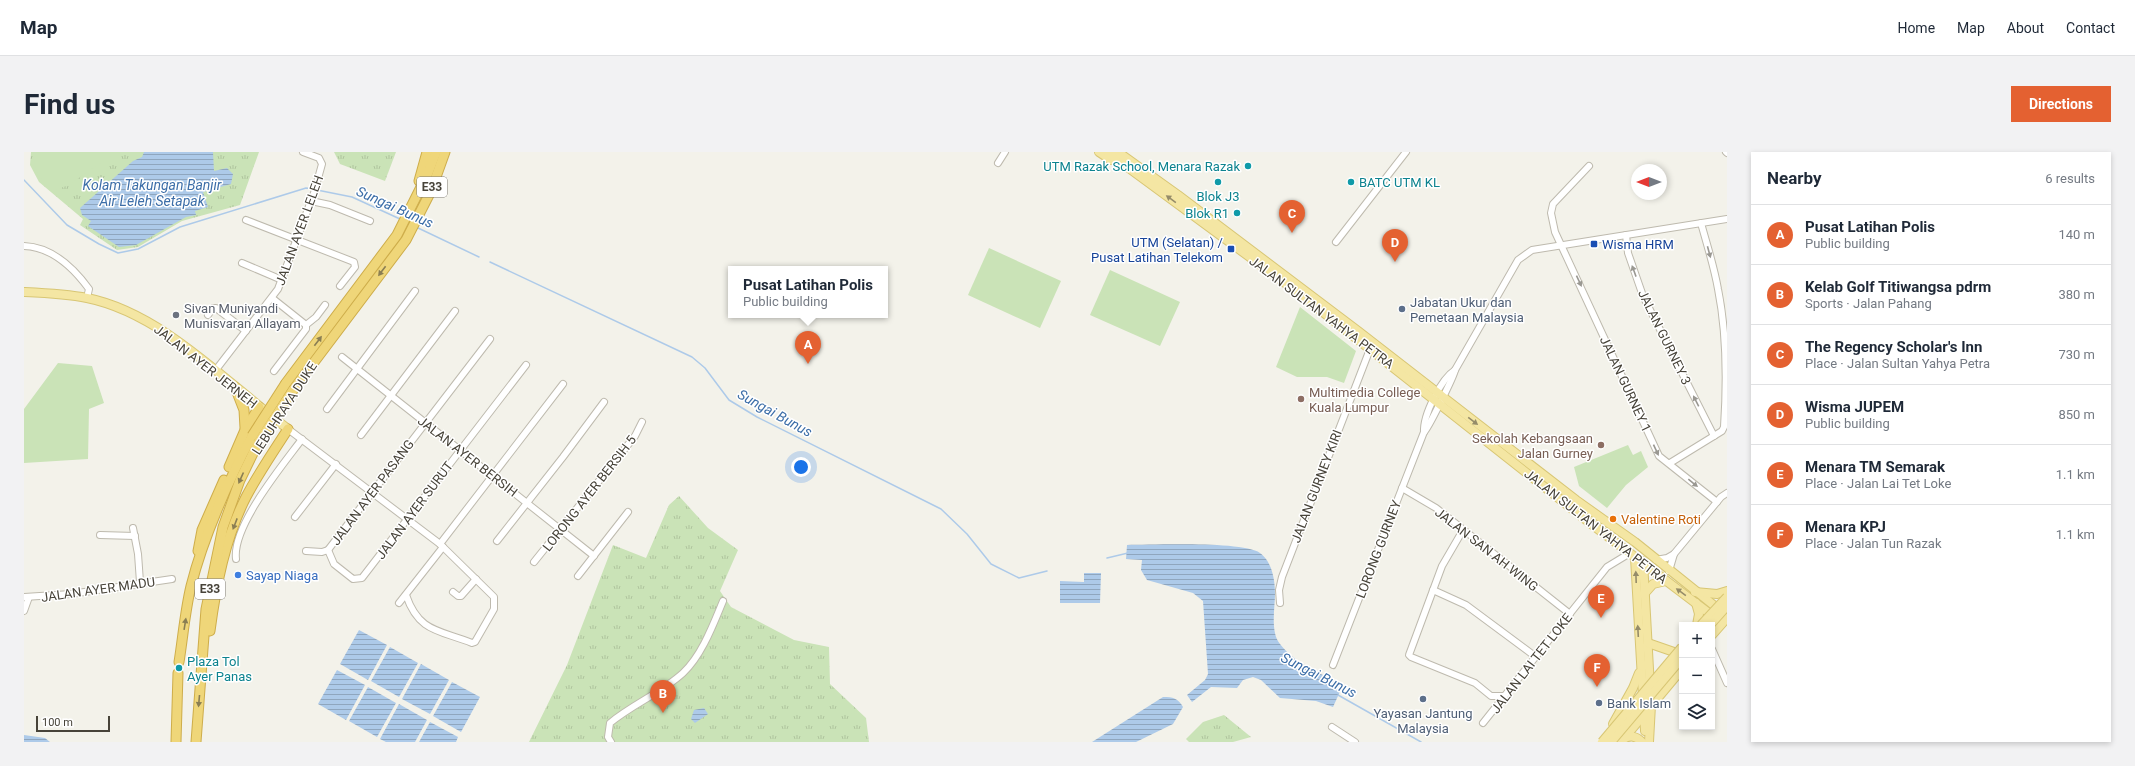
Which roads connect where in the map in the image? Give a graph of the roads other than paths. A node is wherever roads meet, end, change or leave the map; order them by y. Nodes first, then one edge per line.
1 (303, 152) edge
2 (427, 152) edge
3 (436, 152) edge
4 (445, 152) edge
5 (451, 152) edge
6 (1005, 152) edge
7 (1099, 152) edge
8 (1107, 152) edge
9 (1118, 152) edge
10 (1126, 152) edge
11 (1406, 152) edge
12 (998, 163) dead end
13 (1589, 166) dead end
14 (1152, 181) junction
15 (431, 191) junction
16 (311, 201) junction
17 (413, 204) junction
18 (1727, 215) edge
19 (1727, 219) edge
20 (246, 220) dead end
21 (370, 221) dead end
22 (1708, 222) junction
23 (1701, 223) junction
24 (1626, 235) junction
25 (297, 240) junction
26 (1336, 242) dead end
27 (1563, 245) junction
28 (24, 246) edge
29 (242, 263) dead end
30 (282, 280) junction
31 (340, 286) dead end
32 (415, 291) dead end
33 (24, 292) edge
34 (1302, 292) junction
35 (87, 298) junction
36 (272, 298) junction
37 (325, 305) dead end
38 (455, 311) dead end
39 (208, 315) dead end
40 (306, 326) junction
41 (246, 331) junction
42 (490, 339) dead end
43 (1370, 349) junction
44 (342, 357) dead end
45 (526, 365) dead end
46 (357, 369) junction
47 (216, 371) junction
48 (274, 371) dead end
49 (563, 384) dead end
50 (235, 387) junction
51 (391, 396) junction
52 (1438, 398) junction
53 (604, 402) dead end
54 (258, 407) junction
55 (327, 409) dead end
56 (425, 422) junction
57 (642, 422) dead end
58 (288, 429) junction
59 (249, 433) junction
60 (361, 435) dead end
61 (1714, 436) junction
62 (302, 439) junction
63 (460, 450) junction
64 (336, 464) junction
65 (1670, 464) junction
66 (494, 476) junction
67 (1402, 488) junction
68 (372, 492) junction
69 (1727, 493) edge
70 (527, 502) junction
71 (1717, 502) junction
72 (628, 512) dead end
73 (295, 517) dead end
74 (407, 518) junction
75 (133, 528) dead end
76 (560, 529) junction
77 (1463, 530) junction
78 (100, 535) dead end
79 (135, 536) junction
80 (497, 540) dead end
81 (1635, 542) junction
82 (441, 546) junction
83 (328, 550) junction
84 (306, 551) dead end
85 (1674, 554) junction
86 (1632, 555) junction
87 (594, 556) junction
88 (236, 559) dead end
89 (1656, 560) junction
90 (534, 562) dead end
91 (1644, 564) junction
92 (1669, 571) junction
93 (578, 576) dead end
94 (172, 579) dead end
95 (476, 579) junction
96 (1666, 581) junction
97 (140, 582) junction
98 (1433, 590) junction
99 (453, 592) dead end
100 (1695, 592) junction
101 (1645, 593) junction
102 (1727, 594) edge
103 (406, 595) junction
104 (27, 597) edge
105 (723, 601) dead end
106 (1280, 603) dead end
107 (1696, 603) junction
108 (399, 604) dead end
109 (1727, 606) edge
110 (1711, 609) junction
111 (24, 611) edge
112 (1570, 614) junction
113 (1725, 619) edge
114 (1698, 622) edge
115 (1700, 622) edge
116 (1704, 622) edge
117 (1713, 622) edge
118 (1715, 631) edge
119 (1648, 643) junction
120 (1679, 646) edge
121 (1679, 651) edge
122 (1674, 652) junction
123 (1715, 656) edge
124 (1536, 657) junction
125 (179, 662) dead end
126 (1679, 662) edge
127 (1333, 665) dead end
128 (1640, 665) junction
129 (202, 670) junction
130 (178, 673) dead end
131 (1679, 673) edge
132 (1650, 681) junction
133 (1727, 683) edge
134 (1642, 691) junction
135 (1503, 696) junction
136 (1651, 705) junction
137 (1644, 713) junction
138 (1483, 723) dead end
139 (1613, 724) junction
140 (1332, 727) dead end
141 (1622, 740) edge
142 (176, 742) edge
143 (196, 742) edge
144 (611, 742) edge
145 (1355, 742) edge
146 (1597, 742) edge
147 (1602, 742) edge
148 (1611, 742) edge
149 (1642, 742) edge
150 (1645, 742) edge
151 (1649, 742) edge

1 - 16 street, JALAN AYER LELEH
2 - 17 highway
3 - 17 highway, LEBUHRAYA DUKE / E33
4 - 15 highway, LEBUHRAYA DUKE / E33
5 - 15 highway
6 - 12 street
7 - 14 main road
8 - 14 main road, JALAN SULTAN YAHYA PETRA
9 - 14 main road, JALAN SULTAN YAHYA PETRA
10 - 14 main road
11 - 26 street
13 - 27 street, JALAN GURNEY 1
14 - 34 main road, JALAN SULTAN YAHYA PETRA
15 -> 129 highway, LEBUHRAYA DUKE / E33, bridge
16 - 21 street
16 - 25 street, JALAN AYER LELEH
59 -> 17 highway, LEBUHRAYA DUKE / E33, bridge
18 - 22 street
19 - 22 street
20 - 25 street
22 - 23 street, LORONG GURNEY
23 - 24 street, LORONG GURNEY
23 -> 61 street
24 - 27 street, LORONG GURNEY
61 -> 24 street, JALAN GURNEY 3
25 - 30 street, JALAN AYER LELEH
25 - 31 street
27 - 52 street, LORONG GURNEY
27 -> 65 street, JALAN GURNEY 1
28 - 35 street
29 - 30 street
30 - 36 street, JALAN AYER LELEH
32 - 46 street
33 - 35 main road, JALAN AYER JERNEH
34 - 43 main road, JALAN SULTAN YAHYA PETRA
34 - 52 main road, JALAN SULTAN YAHYA PETRA
35 - 47 main road, JALAN AYER JERNEH
36 - 40 street
36 - 41 street, JALAN AYER LELEH
37 - 40 street
38 - 51 street
39 - 41 street
40 - 48 street
41 - 47 street, JALAN AYER LELEH
42 - 56 street, JALAN AYER PASANG
43 - 52 main road, JALAN SULTAN YAHYA PETRA
43 - 106 street, JALAN GURNEY KIRI
44 - 46 street, JALAN AYER BERSIH
45 - 63 street, JALAN AYER SURUT
46 - 51 street, JALAN AYER BERSIH
46 - 55 street
47 - 50 main road, JALAN AYER JERNEH
49 - 66 street
50 - 54 main road, JALAN AYER JERNEH
50 - 59 highway
51 - 56 street, JALAN AYER BERSIH
51 - 60 street
52 - 67 street, LORONG GURNEY
52 -> 81 main road, JALAN SULTAN YAHYA PETRA
52 - 86 main road, JALAN SULTAN YAHYA PETRA
53 - 70 street
54 - 58 main road, JALAN AYER JERNEH
54 - 59 highway
56 - 63 street, JALAN AYER BERSIH
56 - 68 street, JALAN AYER PASANG
57 - 76 street, LORONG AYER BERSIH 5
58 - 62 street, JALAN AYER JERNEH
58 -> 129 highway
125 -> 59 highway, LEBUHRAYA DUKE / E33
61 - 65 street
62 - 64 street, JALAN AYER JERNEH
62 - 88 street
63 - 66 street, JALAN AYER BERSIH
63 - 74 street, JALAN AYER SURUT
64 - 68 street, JALAN AYER JERNEH
64 - 73 street
65 -> 71 street, JALAN GURNEY 1
66 - 70 street, JALAN AYER BERSIH
66 - 82 street
67 - 77 street, JALAN SAN AH WING
67 - 127 street, LORONG GURNEY
68 - 74 street, JALAN AYER JERNEH
68 - 83 street, JALAN AYER PASANG
69 - 71 street
70 - 76 street, JALAN AYER BERSIH
70 - 80 street
71 - 85 street
72 - 87 street
74 - 82 street, JALAN AYER JERNEH
74 - 83 street, JALAN AYER SURUT
75 - 79 street
76 - 87 street, JALAN AYER BERSIH
76 - 90 street, LORONG AYER BERSIH 5
77 - 98 street
77 - 112 street, JALAN SAN AH WING
78 - 79 street
79 - 97 street
81 - 89 main road, JALAN SULTAN YAHYA PETRA
81 - 91 main road
82 - 95 street, JALAN AYER JERNEH
82 - 103 street
83 - 84 street
85 - 89 street
85 - 92 street
86 - 91 main road, JALAN SULTAN YAHYA PETRA
86 - 112 street, JALAN LAI TET LOKE
128 -> 86 main road
87 - 93 street
89 - 92 main road, JALAN SULTAN YAHYA PETRA
91 - 96 main road, JALAN SULTAN YAHYA PETRA
91 - 101 main road
92 - 100 main road, JALAN SULTAN YAHYA PETRA
94 - 97 street, JALAN AYER MADU
95 - 99 street
95 - 103 street, JALAN AYER JERNEH
96 - 101 main road
107 -> 96 main road, JALAN SULTAN YAHYA PETRA
97 - 104 street, JALAN AYER MADU
98 - 124 street
98 - 135 street
100 - 102 main road
100 - 110 main road, JALAN SULTAN YAHYA PETRA
101 - 119 main road
102 - 110 main road
102 - 116 main road, bridge
103 - 108 street
104 - 111 street
105 - 144 street
107 - 110 main road, JALAN SULTAN YAHYA PETRA
107 - 114 main road
109 - 117 main road, bridge
110 - 113 main road, JALAN SULTAN YAHYA PETRA
110 - 115 main road
112 - 124 street, JALAN LAI TET LOKE
113 - 118 main road
119 - 122 main road
119 - 132 main road
120 - 122 main road
121 - 147 main road, bridge
122 - 132 main road
123 - 133 street
124 - 135 street, JALAN LAI TET LOKE
126 - 148 main road, bridge
128 - 134 main road
128 - 139 main road
129 -> 143 highway, LEBUHRAYA DUKE / E33
130 - 142 highway
131 - 136 main road
132 - 134 main road
132 - 136 main road
134 - 137 main road
134 - 139 main road
135 - 138 street, JALAN LAI TET LOKE
136 - 137 main road
136 - 151 main road
137 - 141 main road
137 - 150 main road
139 - 146 main road
140 - 145 street
141 - 149 main road

